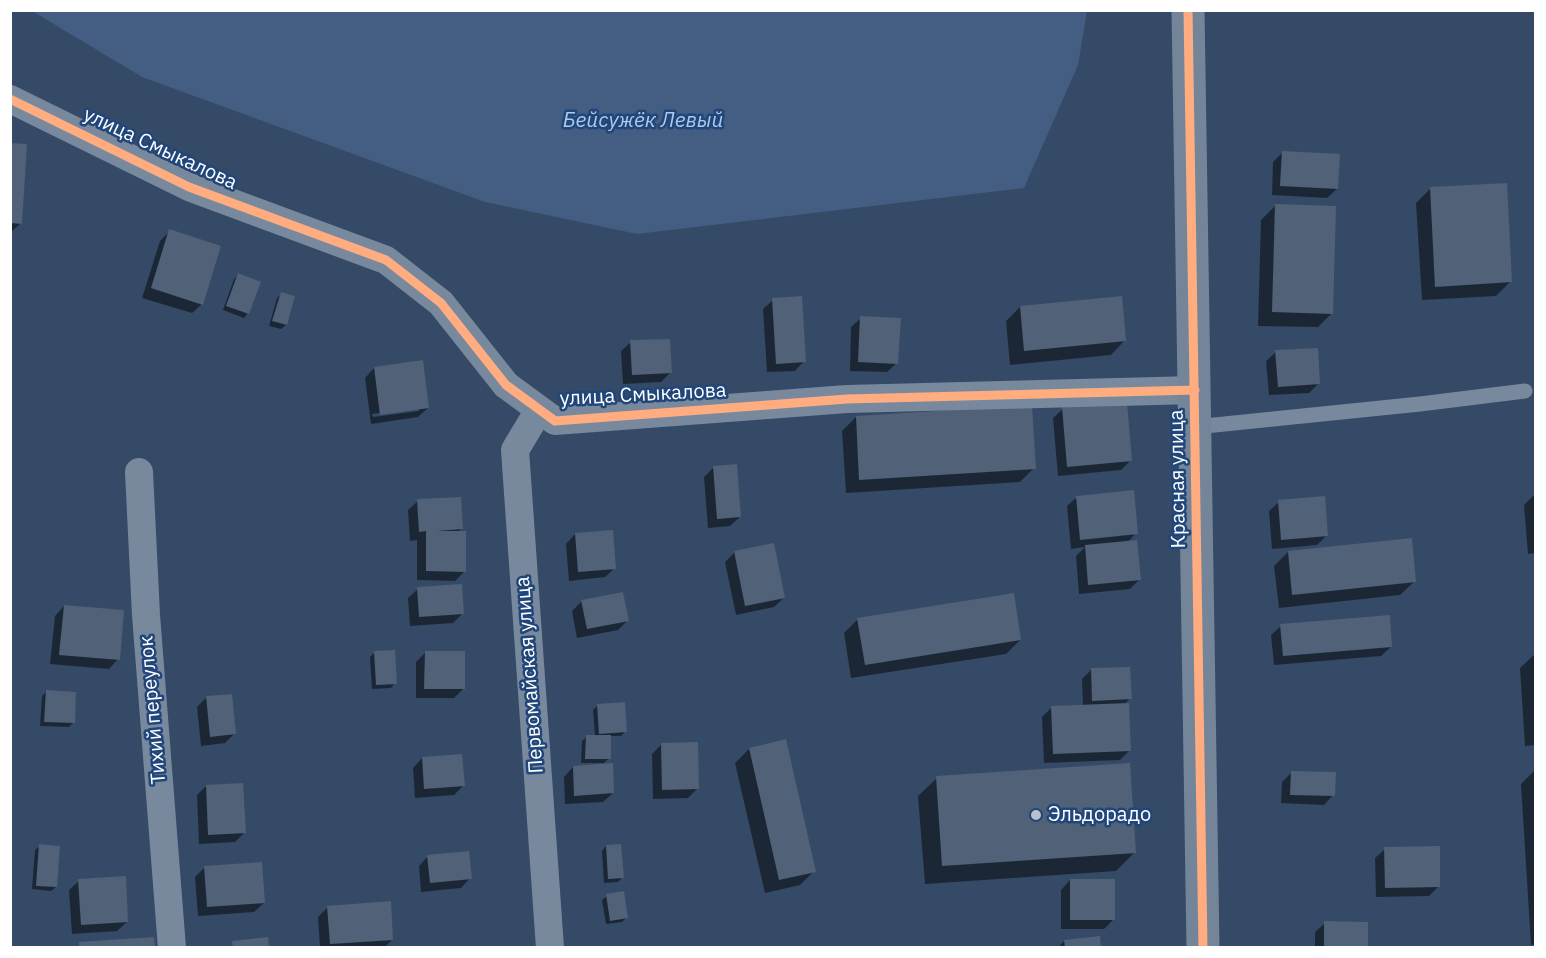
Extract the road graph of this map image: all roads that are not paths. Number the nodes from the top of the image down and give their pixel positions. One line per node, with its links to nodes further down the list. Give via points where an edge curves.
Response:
1 (1188, 10): 3 (street, Красная улица)
2 (10, 99): 5 (street, улица Смыкалова, via 189,187 386,260 441,303 506,385)
3 (1195, 390): 5 (street, улица Смыкалова, via 847,399 555,421); 6 (street, Красная улица)
4 (1525, 391): 6 (lane)
5 (539, 410): 9 (street, Первомайская улица, via 514,450)
6 (1195, 427): 10 (street, Красная улица)
7 (139, 472): 8 (street, Тихий переулок)
8 (172, 948)
9 (550, 948)
10 (1203, 948)

